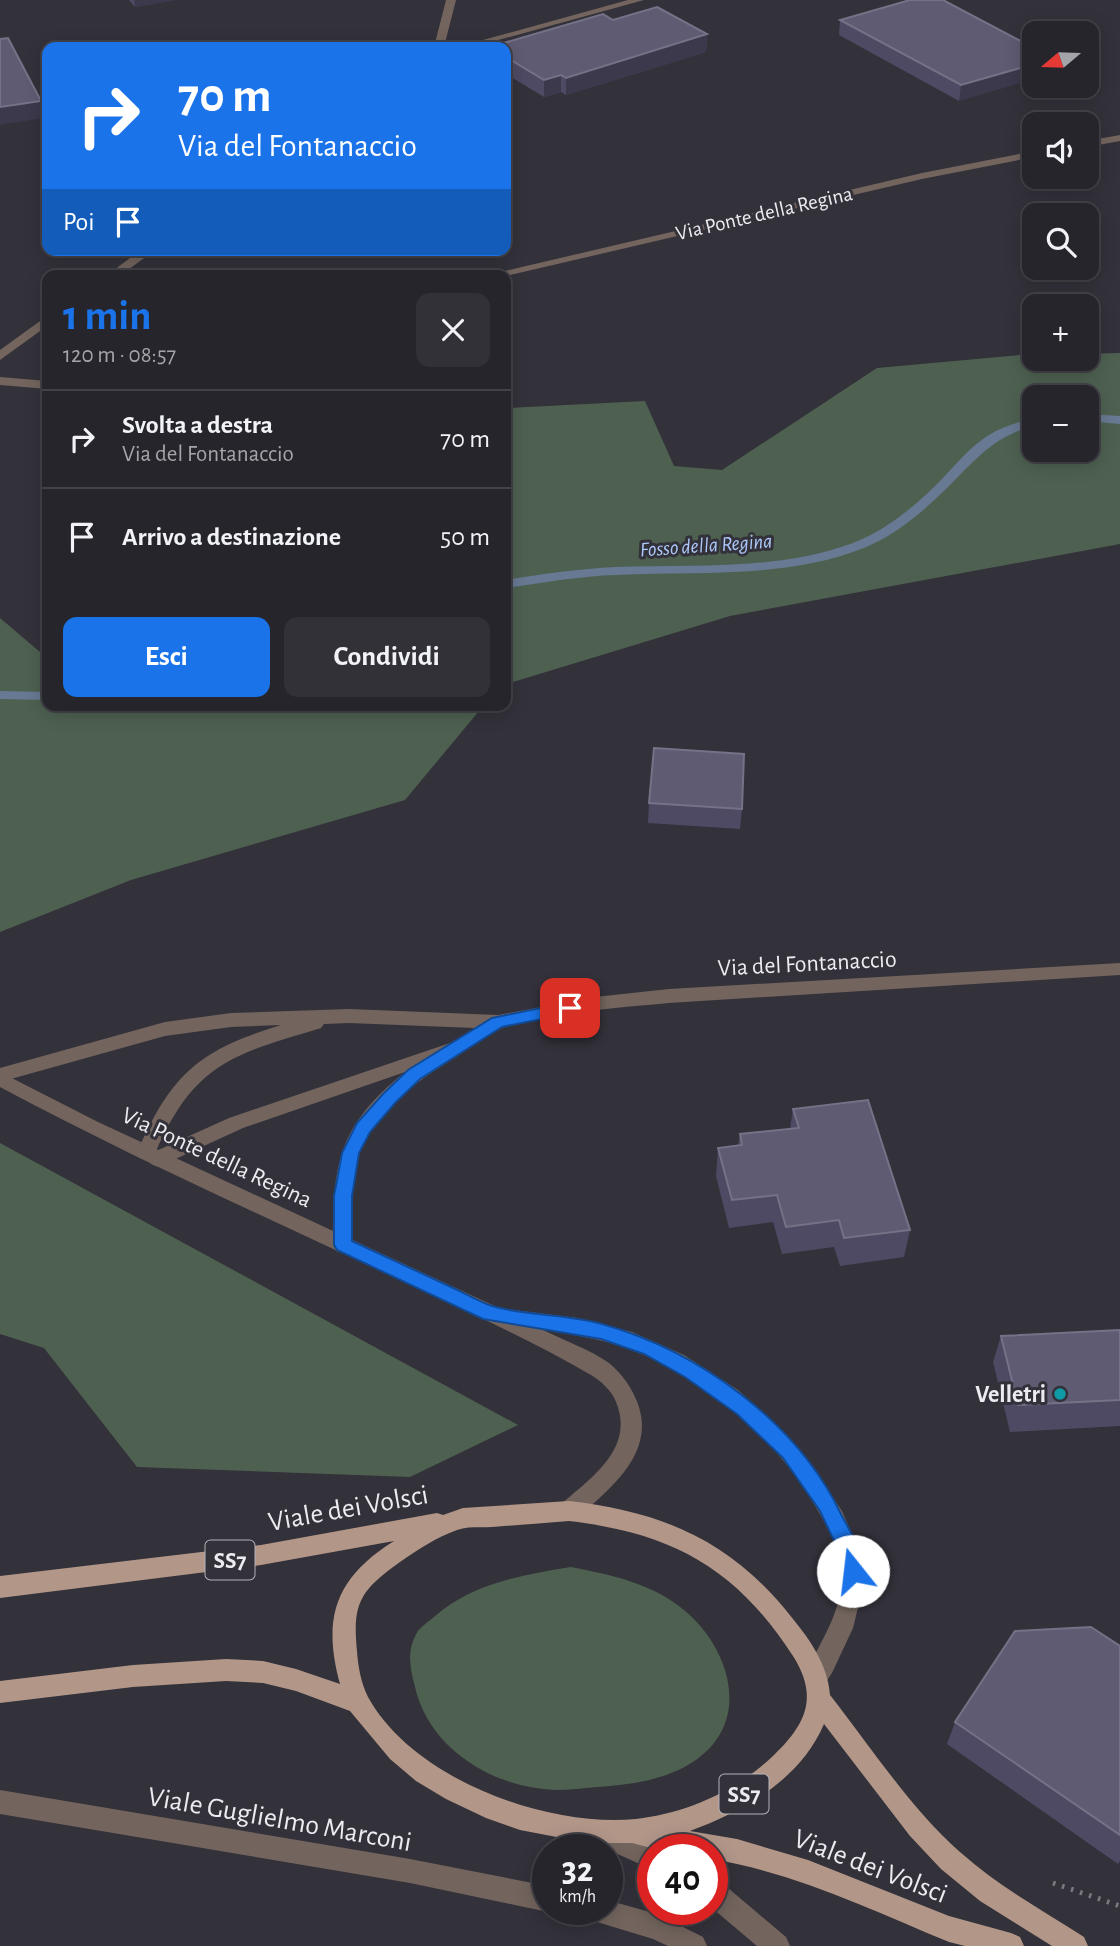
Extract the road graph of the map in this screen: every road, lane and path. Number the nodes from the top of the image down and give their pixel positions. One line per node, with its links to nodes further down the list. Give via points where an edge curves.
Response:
1 (451, 0): 3 (street)
2 (639, 0): 4 (street)
3 (440, 42)
4 (482, 42)
5 (1120, 138): 6 (street)
6 (1099, 142)
7 (1022, 156): 10 (street, Via Ponte della Regina)
8 (140, 256): 9 (street)
9 (120, 270)
10 (511, 271)
11 (42, 323): 12 (street)
12 (6, 342): 13 (street)
13 (0, 356)
14 (0, 381): 15 (street)
15 (42, 385)
16 (1120, 969): 18 (street, Via del Fontanaccio, via 669,996)
17 (349, 1016): 18 (street, Via del Fontanaccio); 20 (street, Via del Fontanaccio, via 261,1017 199,1024 140,1036); 21 (street, Via del Fontanaccio, via 278,1032 217,1058 176,1093 161,1116)
18 (498, 1022): 19 (street, Via del Fontanaccio)
19 (457, 1047): 21 (street, Via del Fontanaccio, via 245,1119); 22 (street, Via del Fontanaccio, via 401,1086 357,1139 344,1178)
20 (0, 1077): 21 (street, Via Ponte della Regina)
21 (152, 1156): 22 (street, Via Ponte della Regina)
22 (343, 1245): 23 (street, Via Ponte della Regina)
23 (490, 1313): 24 (street, Via Ponte della Regina, via 602,1370 628,1404 633,1430 622,1460); 27 (street, Via Ponte della Regina, via 576,1326 650,1348 709,1383 776,1437 827,1504 850,1553 852,1590)
24 (569, 1511): 25 (main road, SS7); 27 (main road, SS7, via 646,1523 701,1547 765,1601 799,1645)
25 (458, 1519): 26 (main road, Viale dei Volsci / SS7, via 261,1555); 29 (main road, SS7, via 378,1564 350,1595 344,1636)
26 (0, 1587)
27 (818, 1688): 32 (main road, SS7, via 817,1716 807,1733 787,1760 762,1782 732,1802 698,1816); 40 (main road, Viale dei Volsci / SS7, via 919,1827 950,1860 989,1892)
28 (0, 1692): 29 (main road, via 226,1670 296,1680)
29 (357, 1702): 31 (main road, SS7, via 389,1743 440,1783 535,1821)
30 (0, 1802): 34 (street, Viale Guglielmo Marconi)
31 (594, 1830): 32 (main road, SS7); 33 (street)
32 (625, 1832): 39 (main road, Viale dei Volsci, via 773,1861 949,1929)
33 (637, 1850)
34 (532, 1896)
35 (728, 1905): 38 (street)
36 (623, 1917): 37 (street, via 657,1927)
37 (694, 1946)
38 (777, 1946)
39 (1011, 1946)
40 (1076, 1946)

